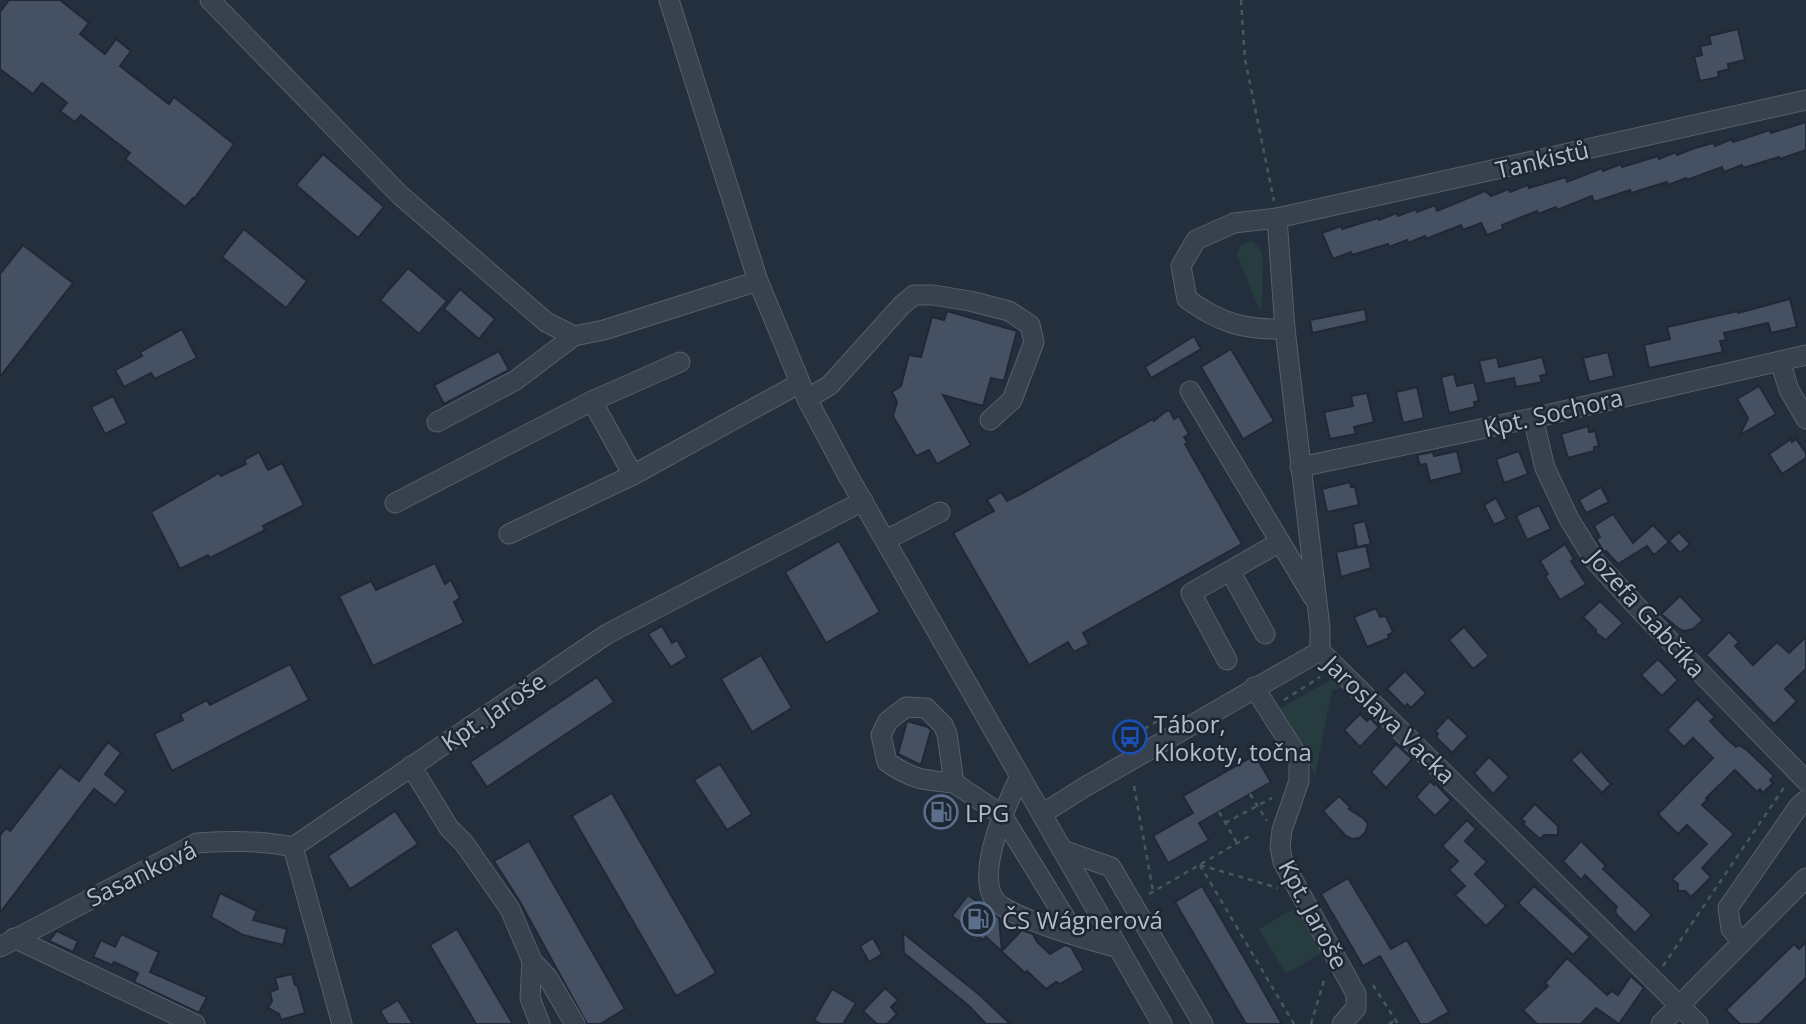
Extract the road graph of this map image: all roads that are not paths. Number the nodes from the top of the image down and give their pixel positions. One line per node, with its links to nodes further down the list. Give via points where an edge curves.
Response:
1 (210, 0): 7 (street, via 400,195 546,322)
2 (669, 0): 5 (street)
3 (1806, 100): 4 (street, Tankistů)
4 (1277, 218): 6 (street, Jaroslava Vacka); 6 (street, Tankistů, via 1234,223 1196,240 1181,266 1187,299 1212,317 1266,330)
5 (758, 281): 7 (street); 11 (street)
6 (1285, 329): 18 (street, Jaroslava Vacka)
7 (574, 336): 17 (street, via 516,380)
8 (1806, 355): 9 (street, Kpt. Sochora)
9 (1780, 361): 14 (street, Kpt. Sochora); 15 (street, via 1789,390)
10 (680, 362): 13 (street)
11 (804, 391): 16 (street, via 830,384 914,295 933,295 1009,311 1030,325 1034,342 1012,400); 19 (street); 20 (street)
12 (1190, 391): 25 (street)
13 (592, 401): 19 (street); 21 (street)
14 (1533, 418): 18 (street, Kpt. Sochora); 33 (street, Jozefa Gabčíka, via 1545,468 1595,561)
15 (1806, 419)
16 (990, 420)
17 (437, 422)
18 (1300, 467): 27 (street, Jaroslava Vacka)
19 (633, 475): 23 (street)
20 (863, 501): 24 (street); 32 (street, Kpt. Jaroše, via 607,634)
21 (395, 503)
22 (940, 512): 24 (street)
23 (509, 534)
24 (886, 540): 34 (street)
25 (1280, 542): 26 (street); 27 (street)
26 (1230, 570): 28 (street); 30 (street, via 1191,593)
27 (1317, 604): 29 (street, Jaroslava Vacka)
28 (1265, 634)
29 (1320, 651): 31 (street); 47 (street, Jaroslava Vacka)
30 (1227, 660)
31 (1254, 687): 37 (street); 54 (street, Kpt. Jaroše, via 1299,758 1299,781 1280,847 1283,862 1356,994 1356,1008)
32 (411, 766): 39 (street, Kpt. Jaroše); 46 (street, via 449,828 510,909)
33 (1801, 775)
34 (1020, 776): 37 (street); 38 (street)
35 (954, 783): 35 (street, via 943,725 926,708 906,707 881,735 887,762 921,780); 38 (street)
36 (1806, 800): 43 (street, via 1728,908 1731,929)
37 (1042, 814): 40 (street)
38 (1002, 815): 42 (street); 42 (street, via 988,870 993,899 1004,909)
39 (293, 847): 44 (street, Sasanková, via 197,843); 49 (street)
40 (1062, 850): 45 (street); 53 (street, via 1111,867)
41 (1806, 878): 43 (street)
42 (1075, 934): 45 (street)
43 (1742, 942): 47 (street)
44 (7, 943): 48 (street)
45 (1119, 948): 52 (street)
46 (533, 961): 50 (street, via 530,998); 51 (street)
47 (1680, 1005): 55 (street); 56 (street, Jaroslava Vacka)
48 (195, 1024)
49 (342, 1024)
50 (540, 1024)
51 (575, 1024)
52 (1163, 1024)
53 (1203, 1024)
54 (1342, 1024)
55 (1661, 1024)
56 (1698, 1024)

